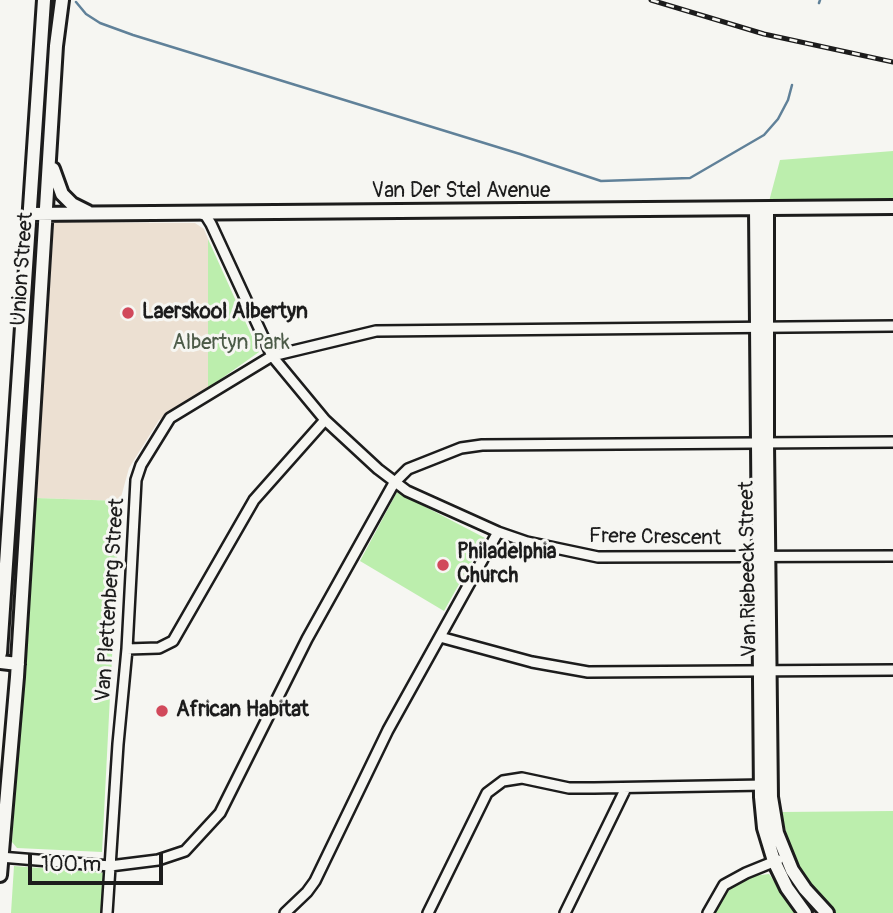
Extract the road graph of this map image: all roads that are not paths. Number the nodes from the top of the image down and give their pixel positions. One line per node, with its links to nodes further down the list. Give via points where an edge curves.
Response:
1 (44, 0): 8 (main road, Union Street)
2 (62, 0): 3 (main road, Union Street)
3 (50, 152): 7 (main road, via 62,194); 9 (main road, Union Street)
4 (893, 207): 5 (main road, Van Der Stel Avenue)
5 (761, 209): 6 (main road, Van Der Stel Avenue); 11 (main road, Van Riebeeck Street)
6 (197, 212): 7 (main road, Van Der Stel Avenue); 12 (street, Frere Crescent, via 211,224)
7 (91, 213): 9 (main road, Van Der Stel Avenue)
8 (29, 214): 9 (main road, Van Der Stel Avenue); 16 (main road, Union Street)
9 (46, 214): 17 (main road, Union Street)
10 (893, 326): 11 (street, Van Plettenberg Street)
11 (762, 327): 12 (street, Van Plettenberg Street, via 383,330); 15 (main road, Van Riebeeck Street)
12 (272, 356): 13 (street, Frere Crescent); 23 (street, Van Plettenberg Street, via 170,418 141,465 135,485)
13 (326, 420): 18 (street, Frere Crescent); 23 (street, via 254,500 173,641 159,648)
14 (893, 442): 15 (street)
15 (762, 443): 18 (street, via 473,445 408,469); 21 (main road, Van Riebeeck Street)
16 (13, 457): 17 (main road); 24 (main road, Union Street)
17 (31, 457): 26 (main road, Union Street)
18 (394, 483): 19 (street, Frere Crescent); 33 (street, via 307,639 217,818 175,856)
19 (498, 532): 21 (street, Frere Crescent, via 598,557); 22 (street)
20 (893, 556): 21 (street, Frere Crescent)
21 (764, 557): 28 (main road, Van Riebeeck Street)
22 (440, 637): 28 (street, via 578,671); 36 (street, via 388,730 315,881)
23 (127, 649): 33 (street, Van Plettenberg Street)
24 (0, 653)
25 (0, 662): 26 (main road)
26 (18, 664): 31 (main road, Union Street)
27 (893, 670): 28 (street)
28 (765, 671): 29 (main road, Van Riebeeck Street)
29 (766, 785): 30 (street); 32 (main road, Van Riebeeck Street)
30 (626, 788): 37 (street, via 569,788 522,778 498,783 487,793); 38 (street)
31 (1, 857): 33 (street); 34 (main road, Union Street)
32 (780, 859): 39 (street, via 724,885); 40 (main road, Van Riebeeck Street, via 787,888); 41 (main road, Van Riebeeck Street)
33 (110, 866): 35 (street, Van Plettenberg Street)
34 (0, 875)
35 (107, 913)
36 (285, 913)
37 (428, 913)
38 (565, 913)
39 (708, 913)
40 (805, 913)
41 (827, 913)

